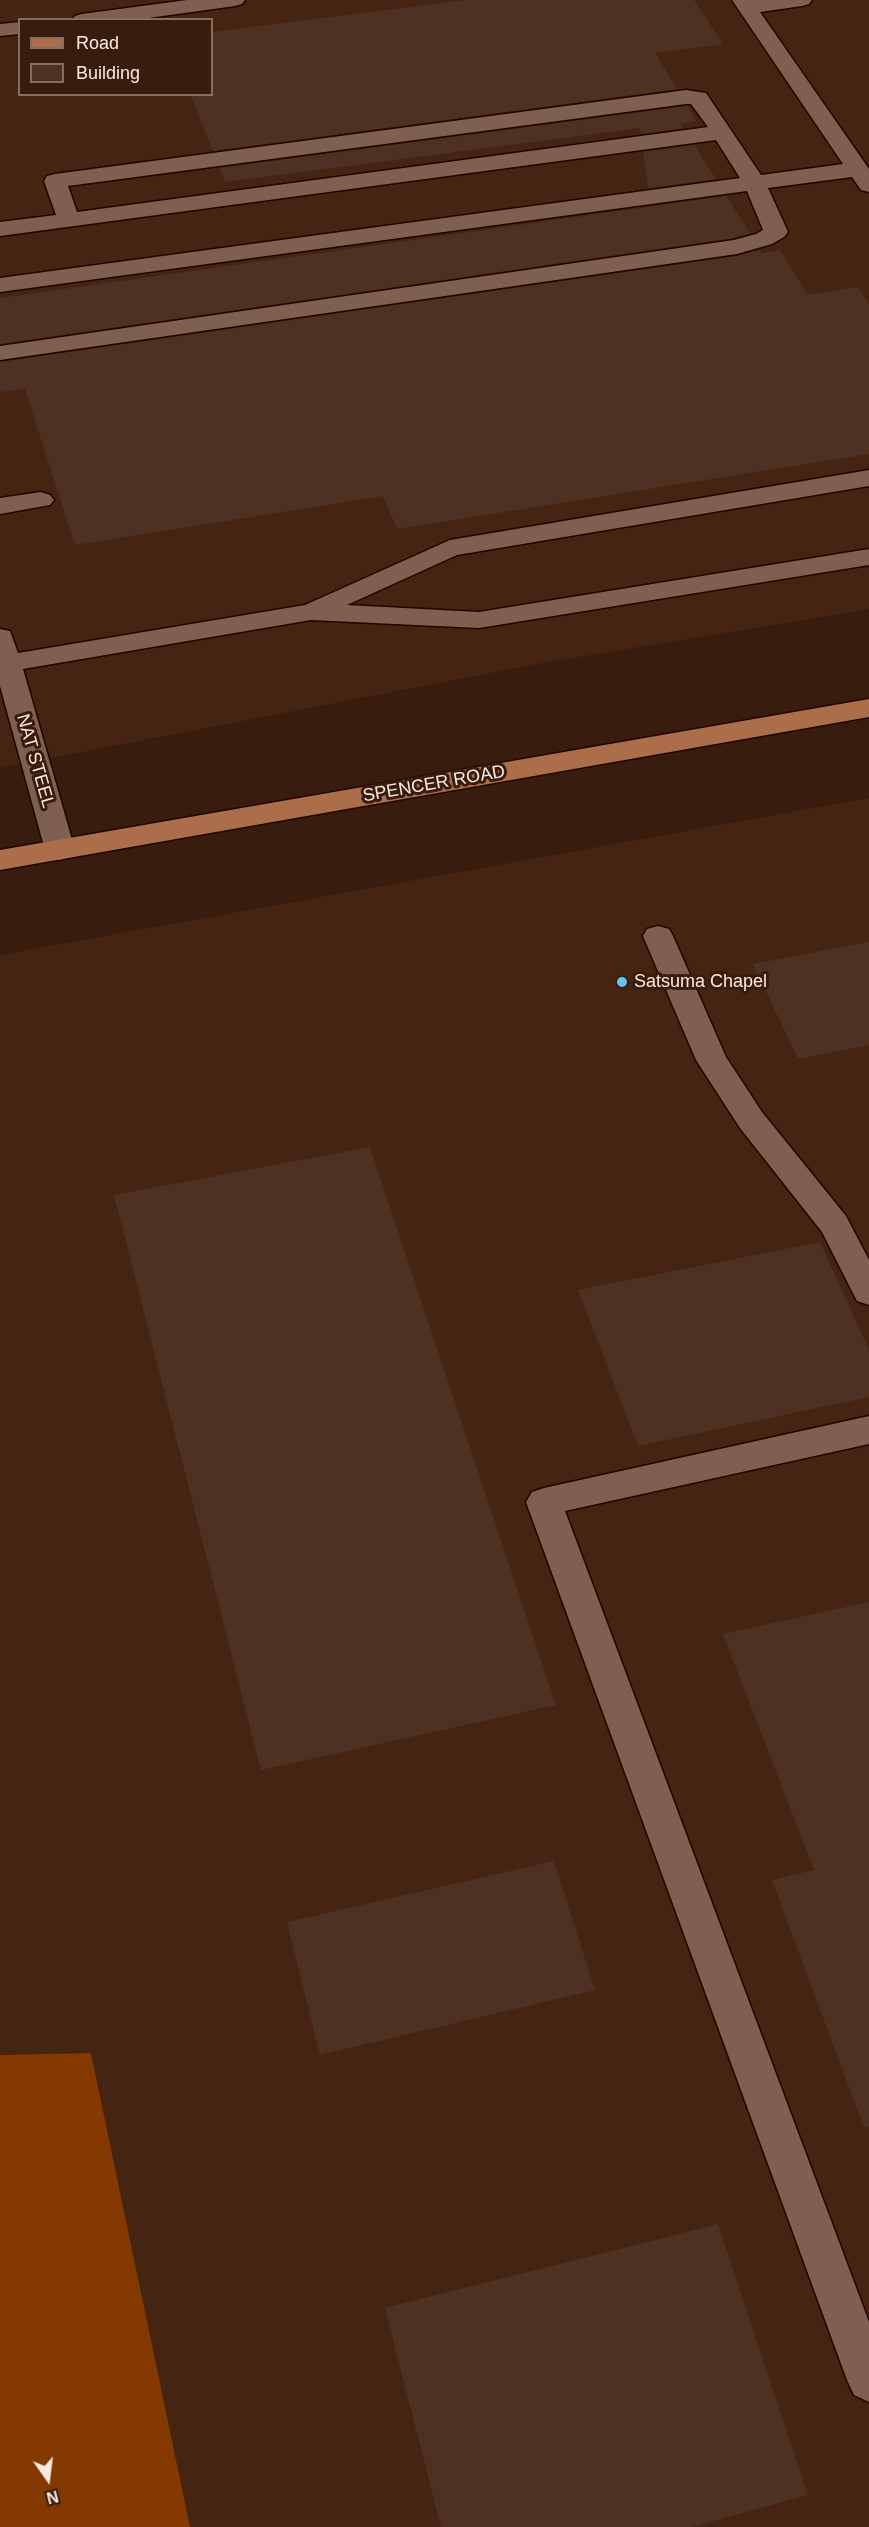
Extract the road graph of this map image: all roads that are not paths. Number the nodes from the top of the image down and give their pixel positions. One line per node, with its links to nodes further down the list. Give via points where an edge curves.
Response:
1 (235, 0): 4 (lane)
2 (802, 0): 3 (lane)
3 (744, 3): 8 (lane)
4 (97, 18)
5 (18, 27): 6 (lane)
6 (0, 30)
7 (722, 132): 9 (lane); 10 (lane); 10 (lane, via 698,98 686,97 55,181)
8 (864, 177): 9 (lane)
9 (755, 184): 12 (lane); 13 (lane, via 776,232 737,247)
10 (69, 220): 11 (lane)
11 (0, 229)
12 (0, 285)
13 (0, 353)
14 (869, 478): 18 (lane, via 450,548)
15 (41, 500): 16 (lane)
16 (0, 506)
17 (869, 557): 18 (lane, via 479,620)
18 (311, 612): 20 (lane)
19 (0, 637): 20 (lane, NAT STEEL)
20 (8, 663): 22 (lane, NAT STEEL)
21 (869, 708): 22 (main road, SPENCER ROAD)
22 (60, 850): 23 (main road, SPENCER ROAD)
23 (0, 860)
24 (658, 936): 25 (lane, via 712,1060 751,1120 834,1225)
25 (869, 1292)
26 (869, 1430): 27 (lane, via 544,1502)
27 (869, 2380)

